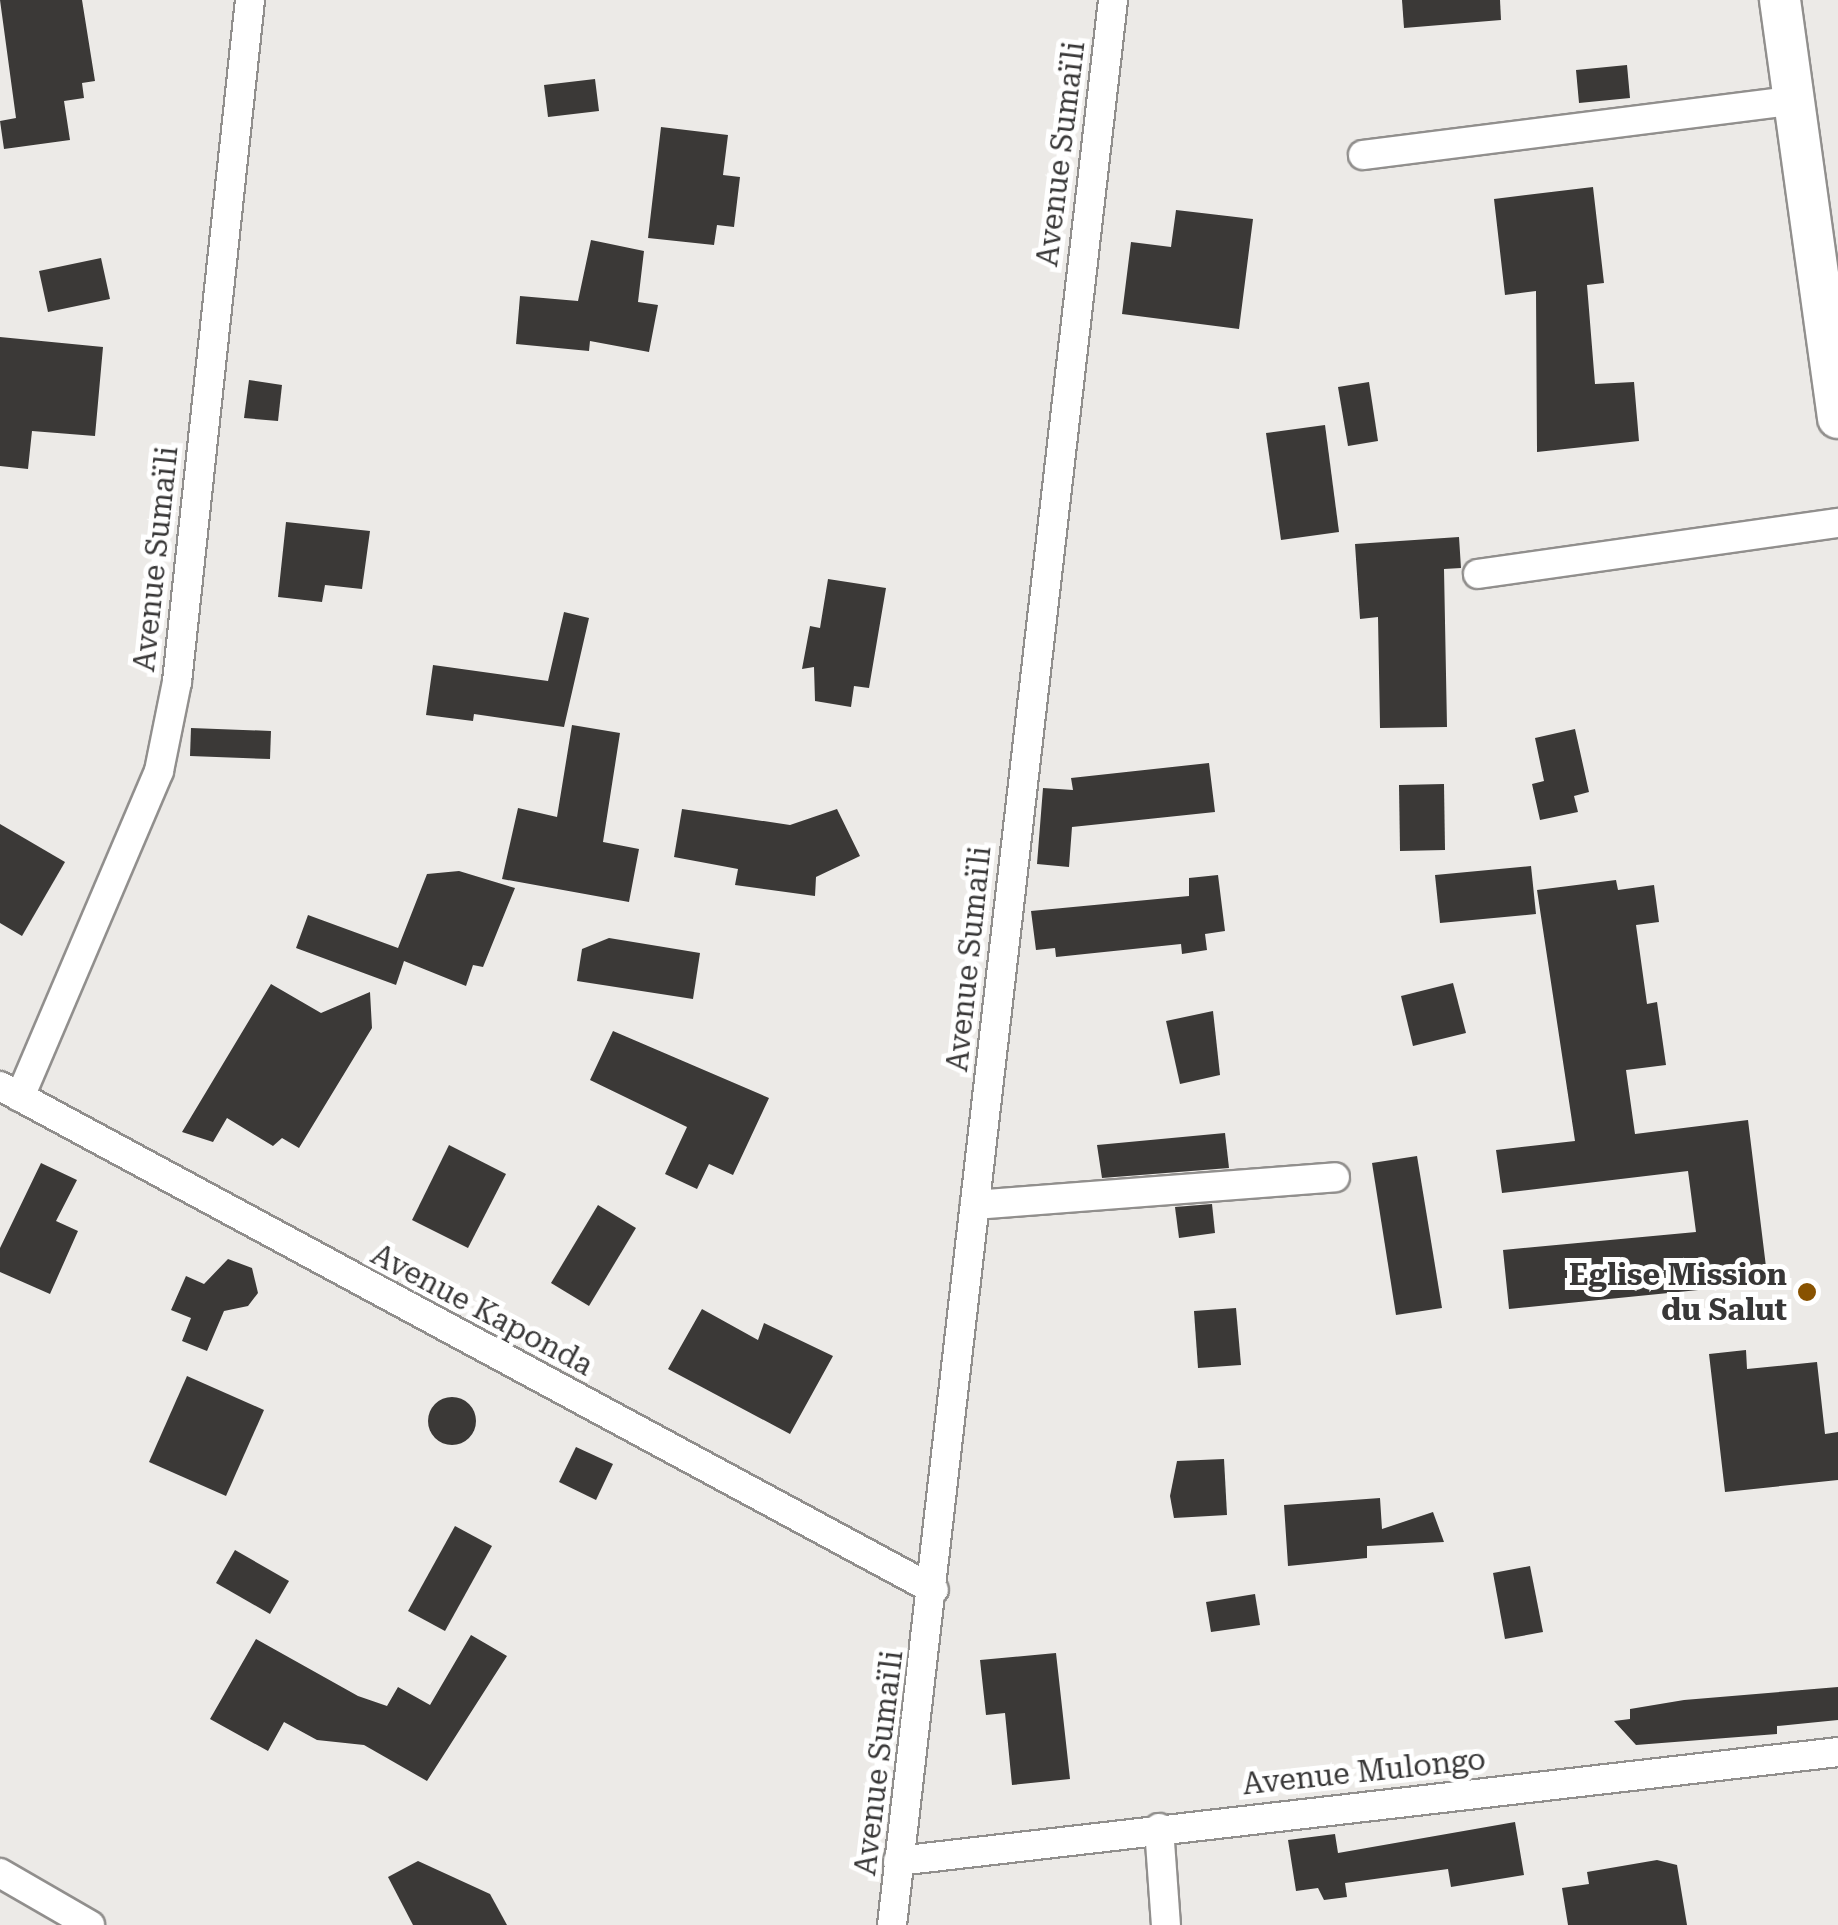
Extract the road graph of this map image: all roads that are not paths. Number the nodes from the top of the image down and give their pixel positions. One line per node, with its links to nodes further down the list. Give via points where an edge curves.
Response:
1 (250, 0): 10 (street, Avenue Sumaïli, via 177,682 159,771)
2 (1112, 0): 12 (street, Avenue Sumaïli)
3 (1780, 0): 4 (main road)
4 (1794, 101): 5 (street); 6 (main road)
5 (1362, 155)
6 (1832, 339): 7 (main road)
7 (1838, 418)
8 (1838, 523): 9 (street)
9 (1478, 574)
10 (10, 1091): 13 (street, Avenue Kaponda)
11 (1335, 1177): 12 (street)
12 (974, 1205): 13 (street, Avenue Sumaïli)
13 (934, 1590): 16 (street, Avenue Sumaïli)
14 (1838, 1752): 15 (street, Avenue Mulongo)
15 (1159, 1828): 16 (street, Avenue Mulongo); 20 (street)
16 (898, 1860): 19 (street, Avenue Sumaïli)
17 (0, 1873): 18 (street)
18 (90, 1925)
19 (892, 1925)
20 (1166, 1925)

